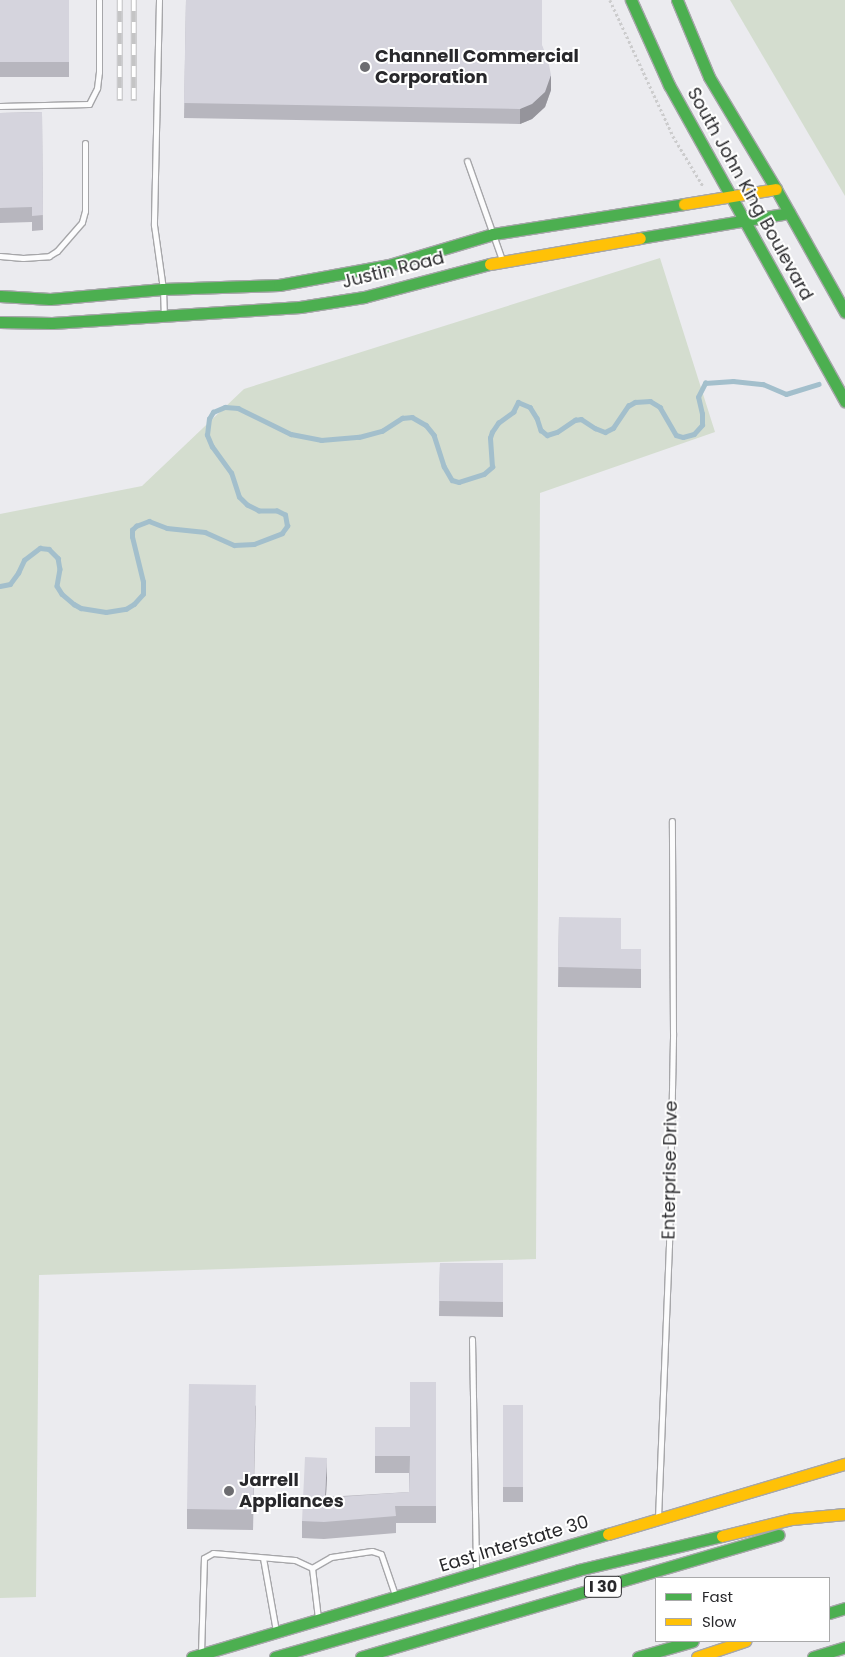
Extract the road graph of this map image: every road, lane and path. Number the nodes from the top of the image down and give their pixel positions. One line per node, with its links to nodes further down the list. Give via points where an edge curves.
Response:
1 (99, 0): 6 (lane, via 99,72 89,104)
2 (159, 0): 17 (lane, via 154,225)
3 (610, 0): 11 (path, via 672,136)
4 (631, 0): 10 (main road, South John King Boulevard, via 669,85)
5 (677, 0): 9 (main road, South John King Boulevard, via 709,77)
6 (0, 106)
7 (85, 143): 15 (lane, via 86,211 82,222 58,251 49,256)
8 (467, 161): 14 (lane)
9 (776, 189): 10 (main road, Justin Road); 12 (main road, South John King Boulevard)
10 (731, 197): 11 (main road, Justin Road); 13 (main road, South John King Boulevard)
11 (712, 200): 14 (main road, Justin Road)
12 (789, 212): 13 (main road, Justin Road); 19 (main road, South John King Boulevard)
13 (744, 220): 16 (main road, Justin Road); 22 (main road, South John King Boulevard)
14 (493, 234): 16 (lane); 17 (main road, Justin Road, via 389,264 279,285)
15 (0, 256)
16 (502, 261): 20 (main road, Justin Road, via 355,299 300,307)
17 (163, 289): 18 (main road, Justin Road, via 50,299); 20 (lane)
18 (0, 296)
19 (845, 312)
20 (164, 316): 21 (main road, Justin Road, via 52,323)
21 (0, 322)
22 (845, 401)
23 (672, 821): 27 (lane, Enterprise Drive, via 673,1052)
24 (472, 1339): 30 (lane)
25 (845, 1464): 27 (main road, East Interstate 30)
26 (845, 1514): 40 (main road, via 792,1519 578,1570); 41 (main road, I 30)
27 (658, 1518): 30 (main road, East Interstate 30)
28 (263, 1558): 29 (lane, via 295,1560); 35 (lane); 39 (lane, via 213,1554 204,1558)
29 (312, 1568): 31 (lane, via 331,1557 372,1552 381,1554); 34 (lane)
30 (476, 1573): 31 (main road, East Interstate 30)
31 (396, 1598): 34 (main road, East Interstate 30)
32 (845, 1608): 33 (main road)
33 (830, 1613)
34 (318, 1621): 35 (main road, East Interstate 30)
35 (276, 1633): 39 (main road, East Interstate 30)
36 (690, 1642): 42 (main road)
37 (742, 1642): 43 (main road)
38 (845, 1647): 44 (main road)
39 (196, 1656)
40 (275, 1657)
41 (361, 1657)
42 (638, 1657)
43 (697, 1657)
44 (813, 1657)

